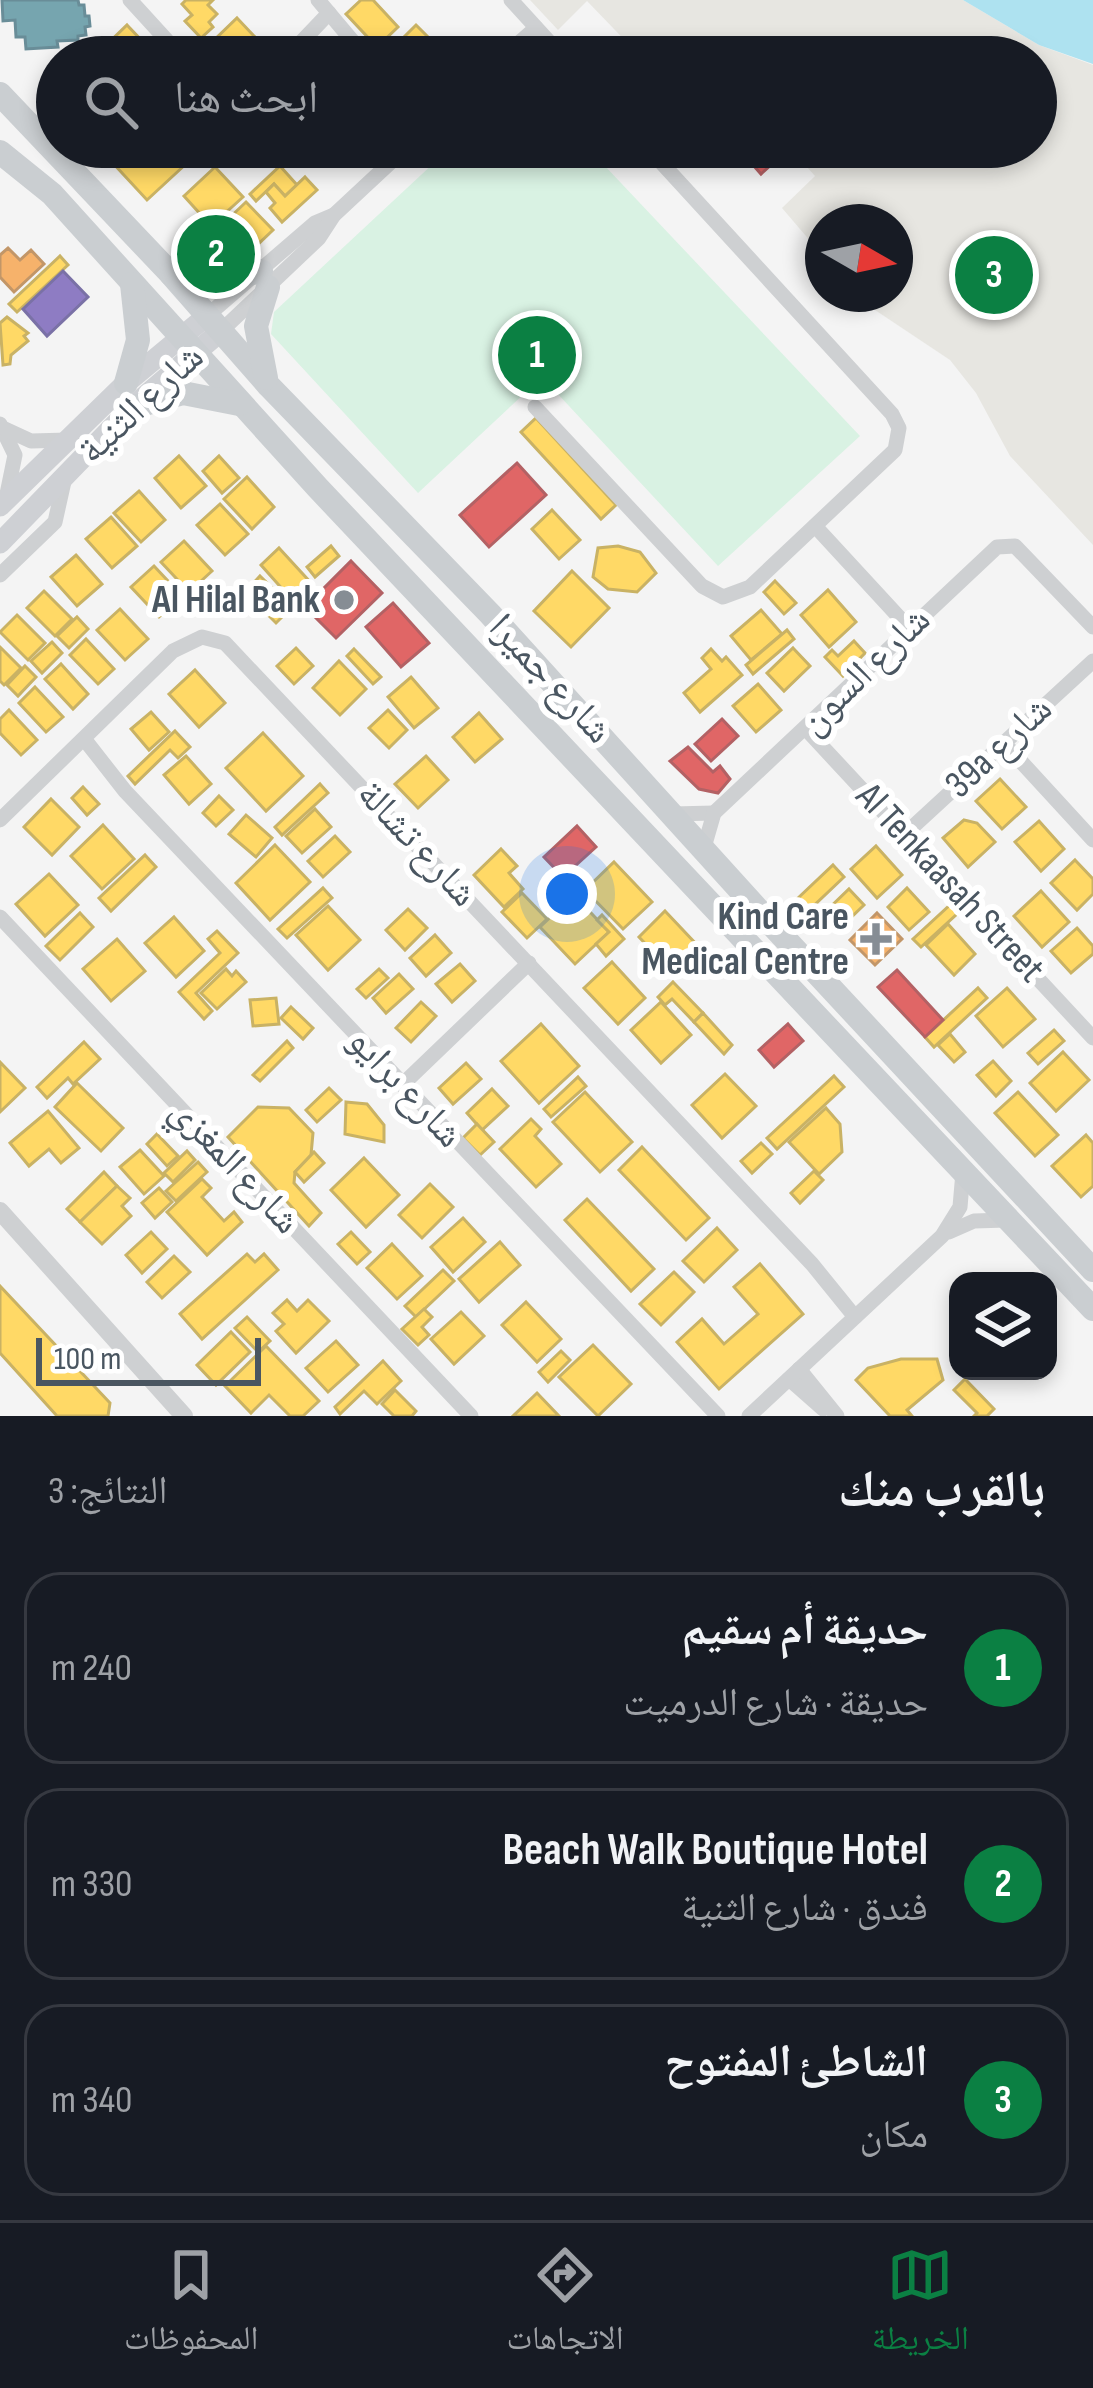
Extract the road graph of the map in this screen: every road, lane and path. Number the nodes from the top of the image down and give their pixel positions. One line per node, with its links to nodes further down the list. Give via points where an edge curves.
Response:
1 (130, 0): 5 (street)
2 (511, 0): 4 (street)
3 (324, 6): 6 (street); 7 (street)
4 (536, 28): 8 (street); 9 (street)
5 (163, 36)
6 (302, 36)
7 (348, 36)
8 (527, 36)
9 (543, 36)
10 (0, 94): 11 (main road, شارع جميرا)
11 (36, 132)
12 (0, 152): 18 (main road, شارع جميرا, via 52,194)
13 (70, 168): 16 (main road, شارع جميرا)
14 (384, 168): 17 (street, شارع الثنية, via 315,223)
15 (666, 168): 29 (street, via 896,420 896,450)
16 (171, 274): 17 (main road); 19 (main road, شارع جميرا)
17 (265, 279): 19 (street, شارع الثنية); 21 (main road, via 256,334)
18 (131, 281): 20 (main road, شارع جميرا); 22 (main road, via 138,340)
19 (214, 323): 20 (main road, شارع الثنية); 21 (main road, شارع جميرا)
20 (188, 345): 22 (main road, شارع الثنية); 23 (main road, شارع جميرا)
21 (268, 386): 39 (main road, شارع جميرا)
22 (129, 395): 23 (main road, via 183,393); 26 (main road, شارع الثنية); 27 (main road, شارع الثنية)
23 (240, 404): 48 (main road, شارع جميرا)
24 (535, 406): 29 (street, via 714,595 741,593)
25 (1, 426): 26 (street, via 32,441); 28 (street, via 16,463)
26 (68, 440): 28 (main road, شارع الثنية)
27 (66, 474): 30 (main road, شارع الثنية); 31 (street, via 55,522)
28 (2, 504)
29 (815, 526): 33 (street)
30 (0, 543)
31 (0, 575)
32 (1093, 627): 33 (street, شارع السون, via 1009,544)
33 (909, 628): 35 (street, شارع السون)
34 (1093, 661): 36 (street, 39a شارع)
35 (806, 728): 38 (street, شارع السون); 41 (street, Al Tenkaasah Street)
36 (1004, 743): 41 (street, 39a شارع); 42 (street)
37 (80, 744): 40 (street, شارع تشالة); 45 (street, شارع تشالة, via 185,642 224,644); 47 (street, شارع برايو)
38 (714, 813): 39 (street); 43 (street)
39 (674, 814): 43 (main road, شارع جميرا)
40 (0, 820)
41 (905, 834): 46 (street, Al Tenkaasah Street)
42 (1093, 840)
43 (704, 851): 52 (main road, شارع جميرا)
44 (0, 916): 58 (street, شارع المغزي)
45 (530, 963): 47 (street); 54 (street, شارع تشالة)
46 (1093, 1038)
47 (402, 1085): 56 (street, شارع برايو)
48 (963, 1172): 50 (main road, شارع جميرا); 51 (street, via 960,1207)
49 (0, 1211): 57 (street)
50 (1010, 1220): 51 (street, via 974,1221); 53 (main road, شارع جميرا)
51 (941, 1236): 54 (street)
52 (1093, 1270)
53 (1093, 1310)
54 (860, 1312): 55 (street)
55 (794, 1374): 61 (street); 62 (street)
56 (685, 1386): 59 (street, شارع برايو); 60 (street, شارع برايو)
57 (176, 1413)
58 (471, 1416)
59 (704, 1416)
60 (718, 1416)
61 (749, 1416)
62 (834, 1416)

